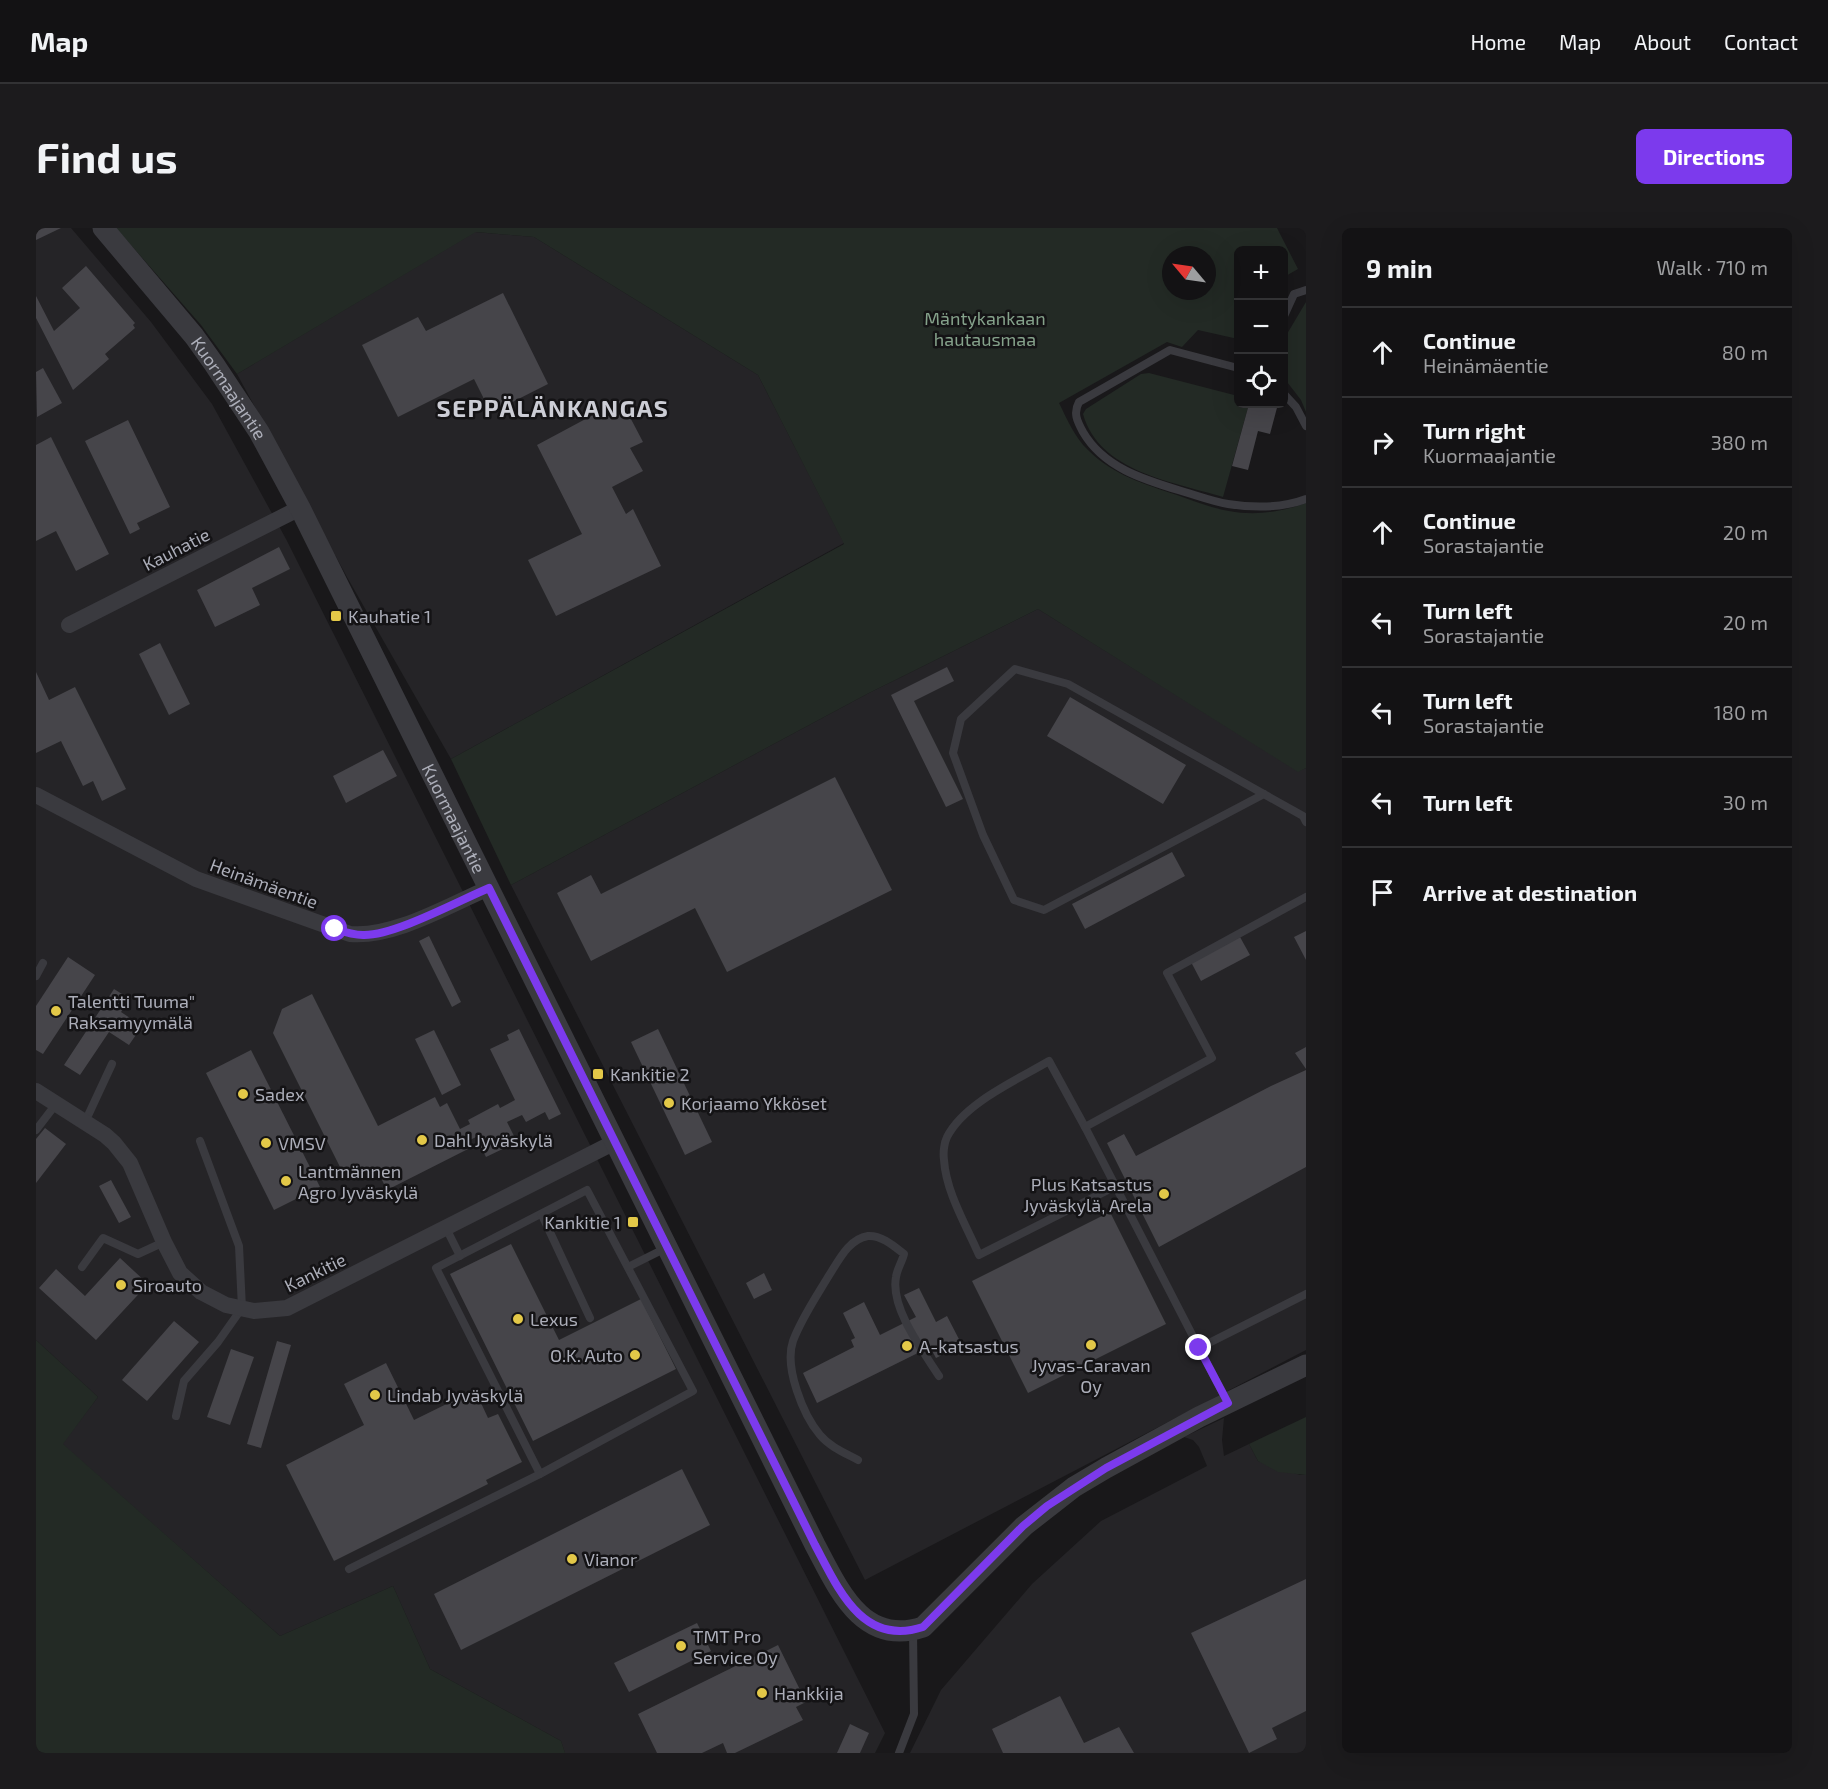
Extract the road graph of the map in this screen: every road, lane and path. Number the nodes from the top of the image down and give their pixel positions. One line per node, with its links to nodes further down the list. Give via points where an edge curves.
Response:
1 (103, 228): 8 (street, Kuormaajantie, via 194,336 248,414)
2 (1306, 290): 3 (lane, via 1294,294)
3 (1288, 307)
4 (1234, 367): 7 (lane, via 1170,351 1079,402 1075,410 1078,422 1099,453 1137,477 1227,504 1285,505)
5 (1288, 398): 6 (lane)
6 (1306, 426)
7 (1306, 499)
8 (300, 508): 9 (street, Kauhatie); 13 (street, Kuormaajantie)
9 (69, 625)
10 (1263, 794): 10 (lane, via 1068,684 1015,669 961,719 953,753 983,835 1014,900 1044,910); 12 (lane)
11 (36, 795): 13 (street, Heinämäentie, via 196,879 350,934 387,931)
12 (1305, 817)
13 (489, 888): 24 (street, Kuormaajantie)
14 (1306, 897): 21 (lane, via 1167,973 1212,1058)
15 (43, 963): 16 (lane)
16 (36, 976)
17 (112, 1064): 20 (lane)
18 (36, 1091): 19 (street, Kankitie)
19 (56, 1104): 20 (street, Kankitie); 22 (lane)
20 (85, 1122): 28 (street, Kankitie, via 105,1135 130,1163)
21 (1085, 1127): 25 (lane); 25 (lane, via 1049,1061 988,1096 957,1121 945,1139 944,1160 951,1191 979,1254)
22 (36, 1130)
23 (200, 1141): 34 (lane, via 239,1246)
24 (615, 1143): 27 (street, Kankitie); 29 (street, Kuormaajantie)
25 (1116, 1186): 36 (lane)
26 (542, 1215): 30 (lane); 32 (lane, via 587,1190); 35 (lane)
27 (446, 1228): 30 (lane); 34 (street, Kankitie, via 287,1308)
28 (164, 1242): 31 (lane, via 138,1254 103,1238); 34 (street, Kankitie, via 180,1273 201,1292 226,1305)
29 (668, 1247): 32 (lane); 44 (street, Kuormaajantie, via 844,1597 858,1614 876,1626)
30 (460, 1257): 42 (lane, via 436,1268)
31 (81, 1267)
32 (628, 1267): 42 (lane, via 693,1391)
33 (1306, 1294): 36 (lane)
34 (242, 1308): 40 (lane, via 184,1381)
35 (590, 1318)
36 (1199, 1348): 39 (lane)
37 (1306, 1365): 39 (street)
38 (939, 1376): 41 (lane, via 897,1302 896,1278 904,1254 888,1241 869,1236 850,1244 792,1343 792,1374 820,1435)
39 (1228, 1403): 44 (street, via 1106,1468 1056,1500 1023,1526 931,1620)
40 (176, 1416)
41 (858, 1460)
42 (540, 1474): 43 (lane)
43 (349, 1569)
44 (913, 1630): 45 (lane, via 914,1714)
45 (899, 1753)

